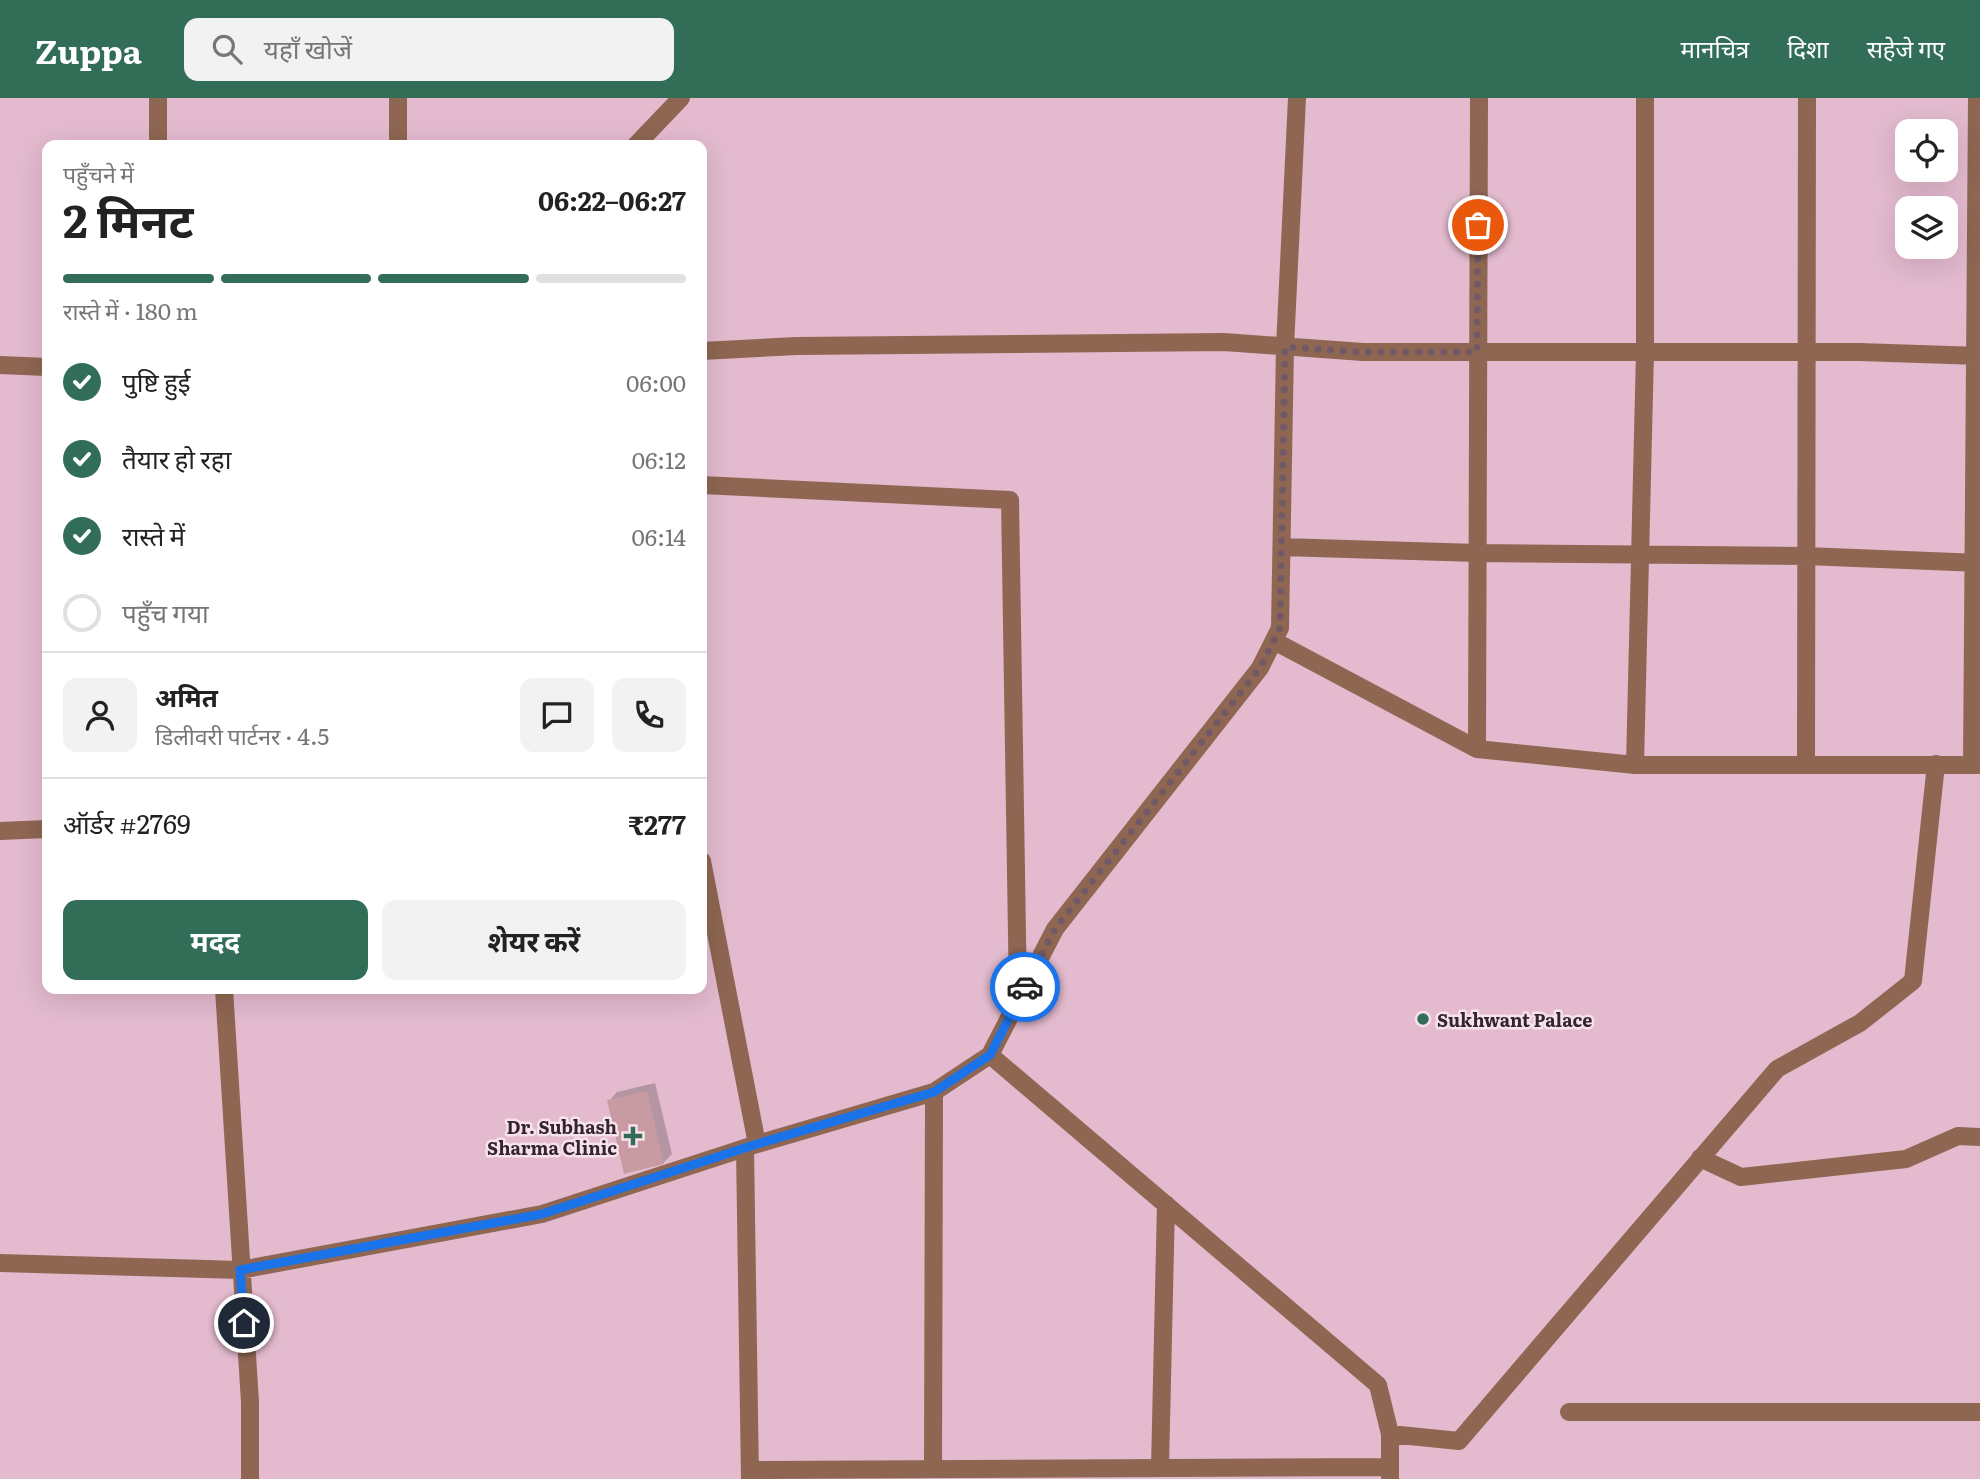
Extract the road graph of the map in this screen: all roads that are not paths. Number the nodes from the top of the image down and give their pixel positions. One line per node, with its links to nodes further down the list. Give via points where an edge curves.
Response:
1 (158, 98): 9 (street)
2 (398, 98): 10 (street)
3 (681, 98): 11 (street)
4 (1297, 98): 12 (street)
5 (1479, 98): 14 (street)
6 (1645, 98): 15 (street)
7 (1807, 98): 16 (street)
8 (1977, 98): 17 (street)
9 (158, 140)
10 (397, 140)
11 (641, 140)
12 (1285, 347): 13 (street, via 1224,342); 14 (street); 21 (street)
13 (707, 351)
14 (1477, 352): 15 (street); 22 (street)
15 (1645, 352): 16 (street); 23 (street)
16 (1806, 352): 17 (street); 24 (street)
17 (1979, 356): 25 (street)
18 (0, 365): 19 (street)
19 (42, 367)
20 (707, 485): 36 (street, via 1010,500)
21 (1282, 547): 22 (street); 26 (street, via 1280,628)
22 (1477, 553): 23 (street); 27 (street)
23 (1640, 554): 24 (street); 30 (street)
24 (1806, 556): 25 (street); 28 (street)
25 (1977, 563): 31 (street)
26 (1274, 641): 27 (street); 36 (street, via 1260,668 1055,929)
27 (1477, 749): 30 (street)
28 (1806, 764): 29 (street); 30 (street)
29 (1936, 764): 31 (street); 41 (street, via 1913,981 1860,1023 1777,1069)
30 (1636, 765)
31 (1976, 765)
32 (42, 829): 33 (street)
33 (0, 831)
34 (707, 890): 40 (street)
35 (224, 994): 44 (street)
36 (1018, 1000): 37 (street)
37 (990, 1055): 38 (street); 42 (street)
38 (934, 1092): 40 (street); 49 (street)
39 (1980, 1138): 41 (street, via 1958,1136 1906,1159 1741,1177)
40 (751, 1146): 44 (street, via 542,1214); 51 (street)
41 (1700, 1158): 47 (street, via 1459,1441)
42 (1166, 1204): 47 (street, via 1378,1385); 48 (street)
43 (0, 1263): 44 (street)
44 (240, 1270): 52 (street, via 250,1402)
45 (1569, 1412): 46 (street)
46 (1980, 1412)
47 (1390, 1434): 50 (street)
48 (1160, 1468): 49 (street); 50 (street)
49 (933, 1469): 51 (street)
50 (1390, 1473)
51 (750, 1475)
52 (250, 1479)

